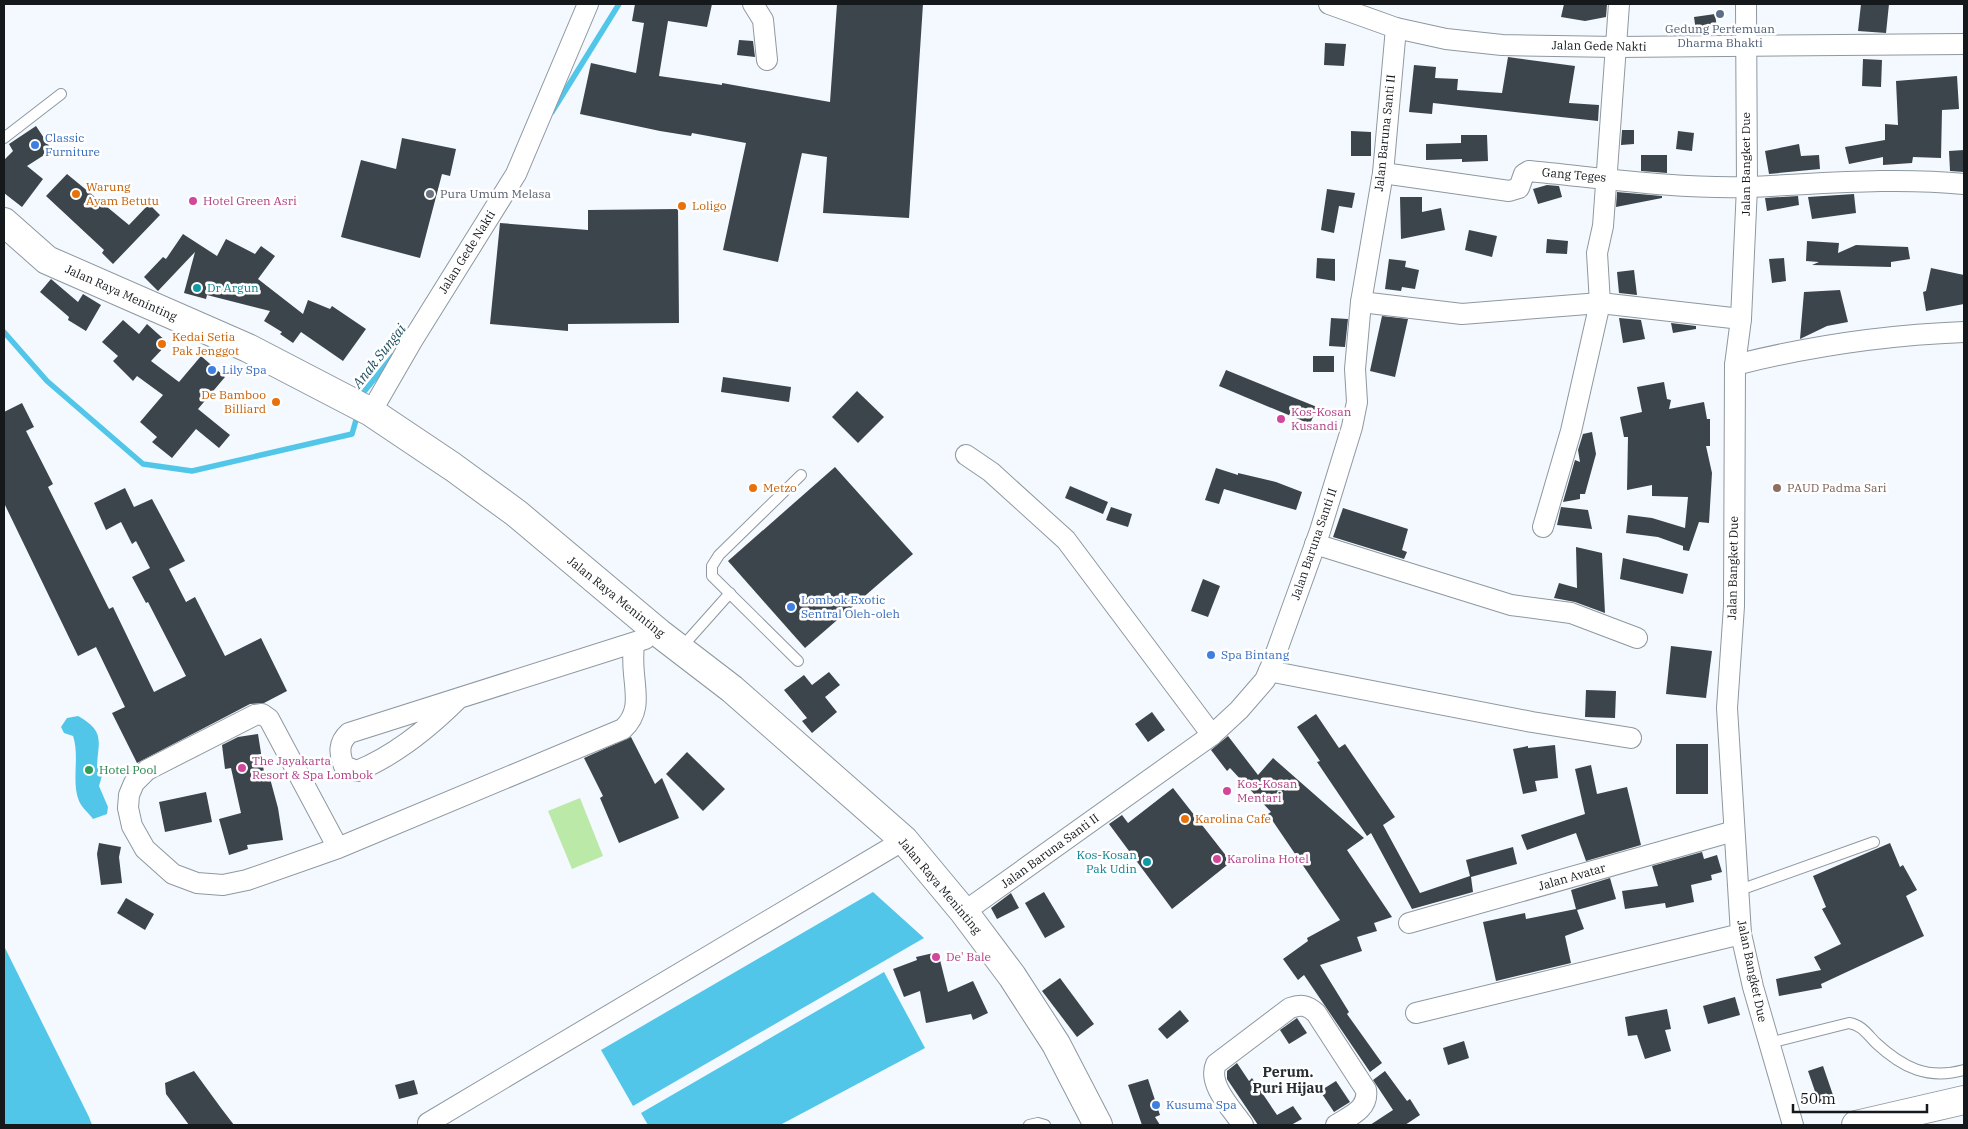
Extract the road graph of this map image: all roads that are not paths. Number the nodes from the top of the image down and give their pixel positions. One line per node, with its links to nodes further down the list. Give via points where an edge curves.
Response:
1 (588, 4): 23 (street, Jalan Gede Nakti, via 516,174 412,341)
2 (753, 4): 10 (street, via 762,20)
3 (1329, 4): 6 (street, Jalan Gede Nakti)
4 (1618, 4): 9 (street)
5 (1746, 4): 8 (street, Jalan Bangket Due)
6 (1396, 28): 9 (street, Jalan Gede Nakti, via 1474,43); 13 (street, Jalan Baruna Santi II)
7 (1964, 44): 8 (street, Jalan Gede Nakti)
8 (1746, 46): 9 (street, Jalan Gede Nakti); 16 (street, Jalan Bangket Due)
9 (1617, 47): 14 (street)
10 (767, 60)
11 (61, 94): 12 (lane)
12 (4, 138)
13 (1383, 173): 14 (street, Gang Teges, via 1509,192 1519,188 1524,174 1529,171); 18 (street, Jalan Baruna Santi II)
14 (1605, 178): 16 (street, Gang Teges); 19 (street, via 1603,226 1597,253)
15 (1964, 184): 16 (street, Gang Teges, via 1936,181 1821,182)
16 (1747, 187): 20 (street, Jalan Bangket Due)
17 (4, 222): 23 (main road, Jalan Raya Meninting, via 47,260 248,348)
18 (1361, 302): 19 (street, via 1462,314); 27 (street, Jalan Baruna Santi II, via 1354,369 1357,402)
19 (1600, 304): 20 (street); 26 (street, via 1571,431)
20 (1741, 318): 22 (street, Jalan Bangket Due)
21 (1964, 332): 22 (street, via 1875,339 1777,354)
22 (1736, 365): 37 (street, Jalan Bangket Due, via 1734,606 1727,708)
23 (359, 406): 30 (main road, Jalan Raya Meninting, via 453,467 516,513)
24 (966, 455): 35 (street, via 991,472 1066,540)
25 (802, 475): 28 (lane, via 714,563 712,576)
26 (1543, 527)
27 (1315, 544): 29 (street, via 1511,606 1571,613); 33 (street, Jalan Baruna Santi II)
28 (730, 593): 30 (lane); 32 (lane)
29 (1637, 638)
30 (670, 641): 31 (street); 38 (main road, Jalan Raya Meninting, via 732,689)
31 (634, 643): 34 (street); 40 (street, via 636,709 623,729)
32 (798, 661)
33 (1269, 671): 35 (street, Jalan Baruna Santi II, via 1239,710); 36 (street)
34 (459, 698): 34 (street, via 349,732 341,744 344,766 357,771 373,764 428,729)
35 (1212, 735): 42 (street, Jalan Baruna Santi II)
36 (1631, 738)
37 (1734, 831): 41 (street, Jalan Bangket Due); 43 (street, Jalan Avatar)
38 (904, 840): 42 (main road, Jalan Raya Meninting); 50 (street)
39 (1874, 842): 41 (lane)
40 (338, 848): 40 (street, via 235,883 197,883 173,874 145,849 132,826 129,795 134,783 148,770 262,714 269,719)
41 (1737, 891): 44 (street, Jalan Bangket Due)
42 (964, 912): 53 (main road, Jalan Raya Meninting, via 1012,976 1056,1044)
43 (1410, 923)
44 (1741, 934): 45 (street); 46 (street, Jalan Bangket Due)
45 (1416, 1013)
46 (1769, 1043): 47 (lane, via 1849,1023 1858,1024 1886,1051 1920,1071 1937,1075); 56 (street, Jalan Bangket Due)
47 (1964, 1070)
48 (1964, 1100): 49 (main road)
49 (1909, 1120): 57 (main road)
50 (428, 1123)
51 (1029, 1125): 52 (lane)
52 (1045, 1125)
53 (1098, 1125)
54 (1243, 1125): 55 (street, via 1214,1082 1216,1064 1298,1005 1309,1007 1316,1013 1364,1086 1365,1104)
55 (1336, 1125)
56 (1792, 1125)
57 (1856, 1125)

